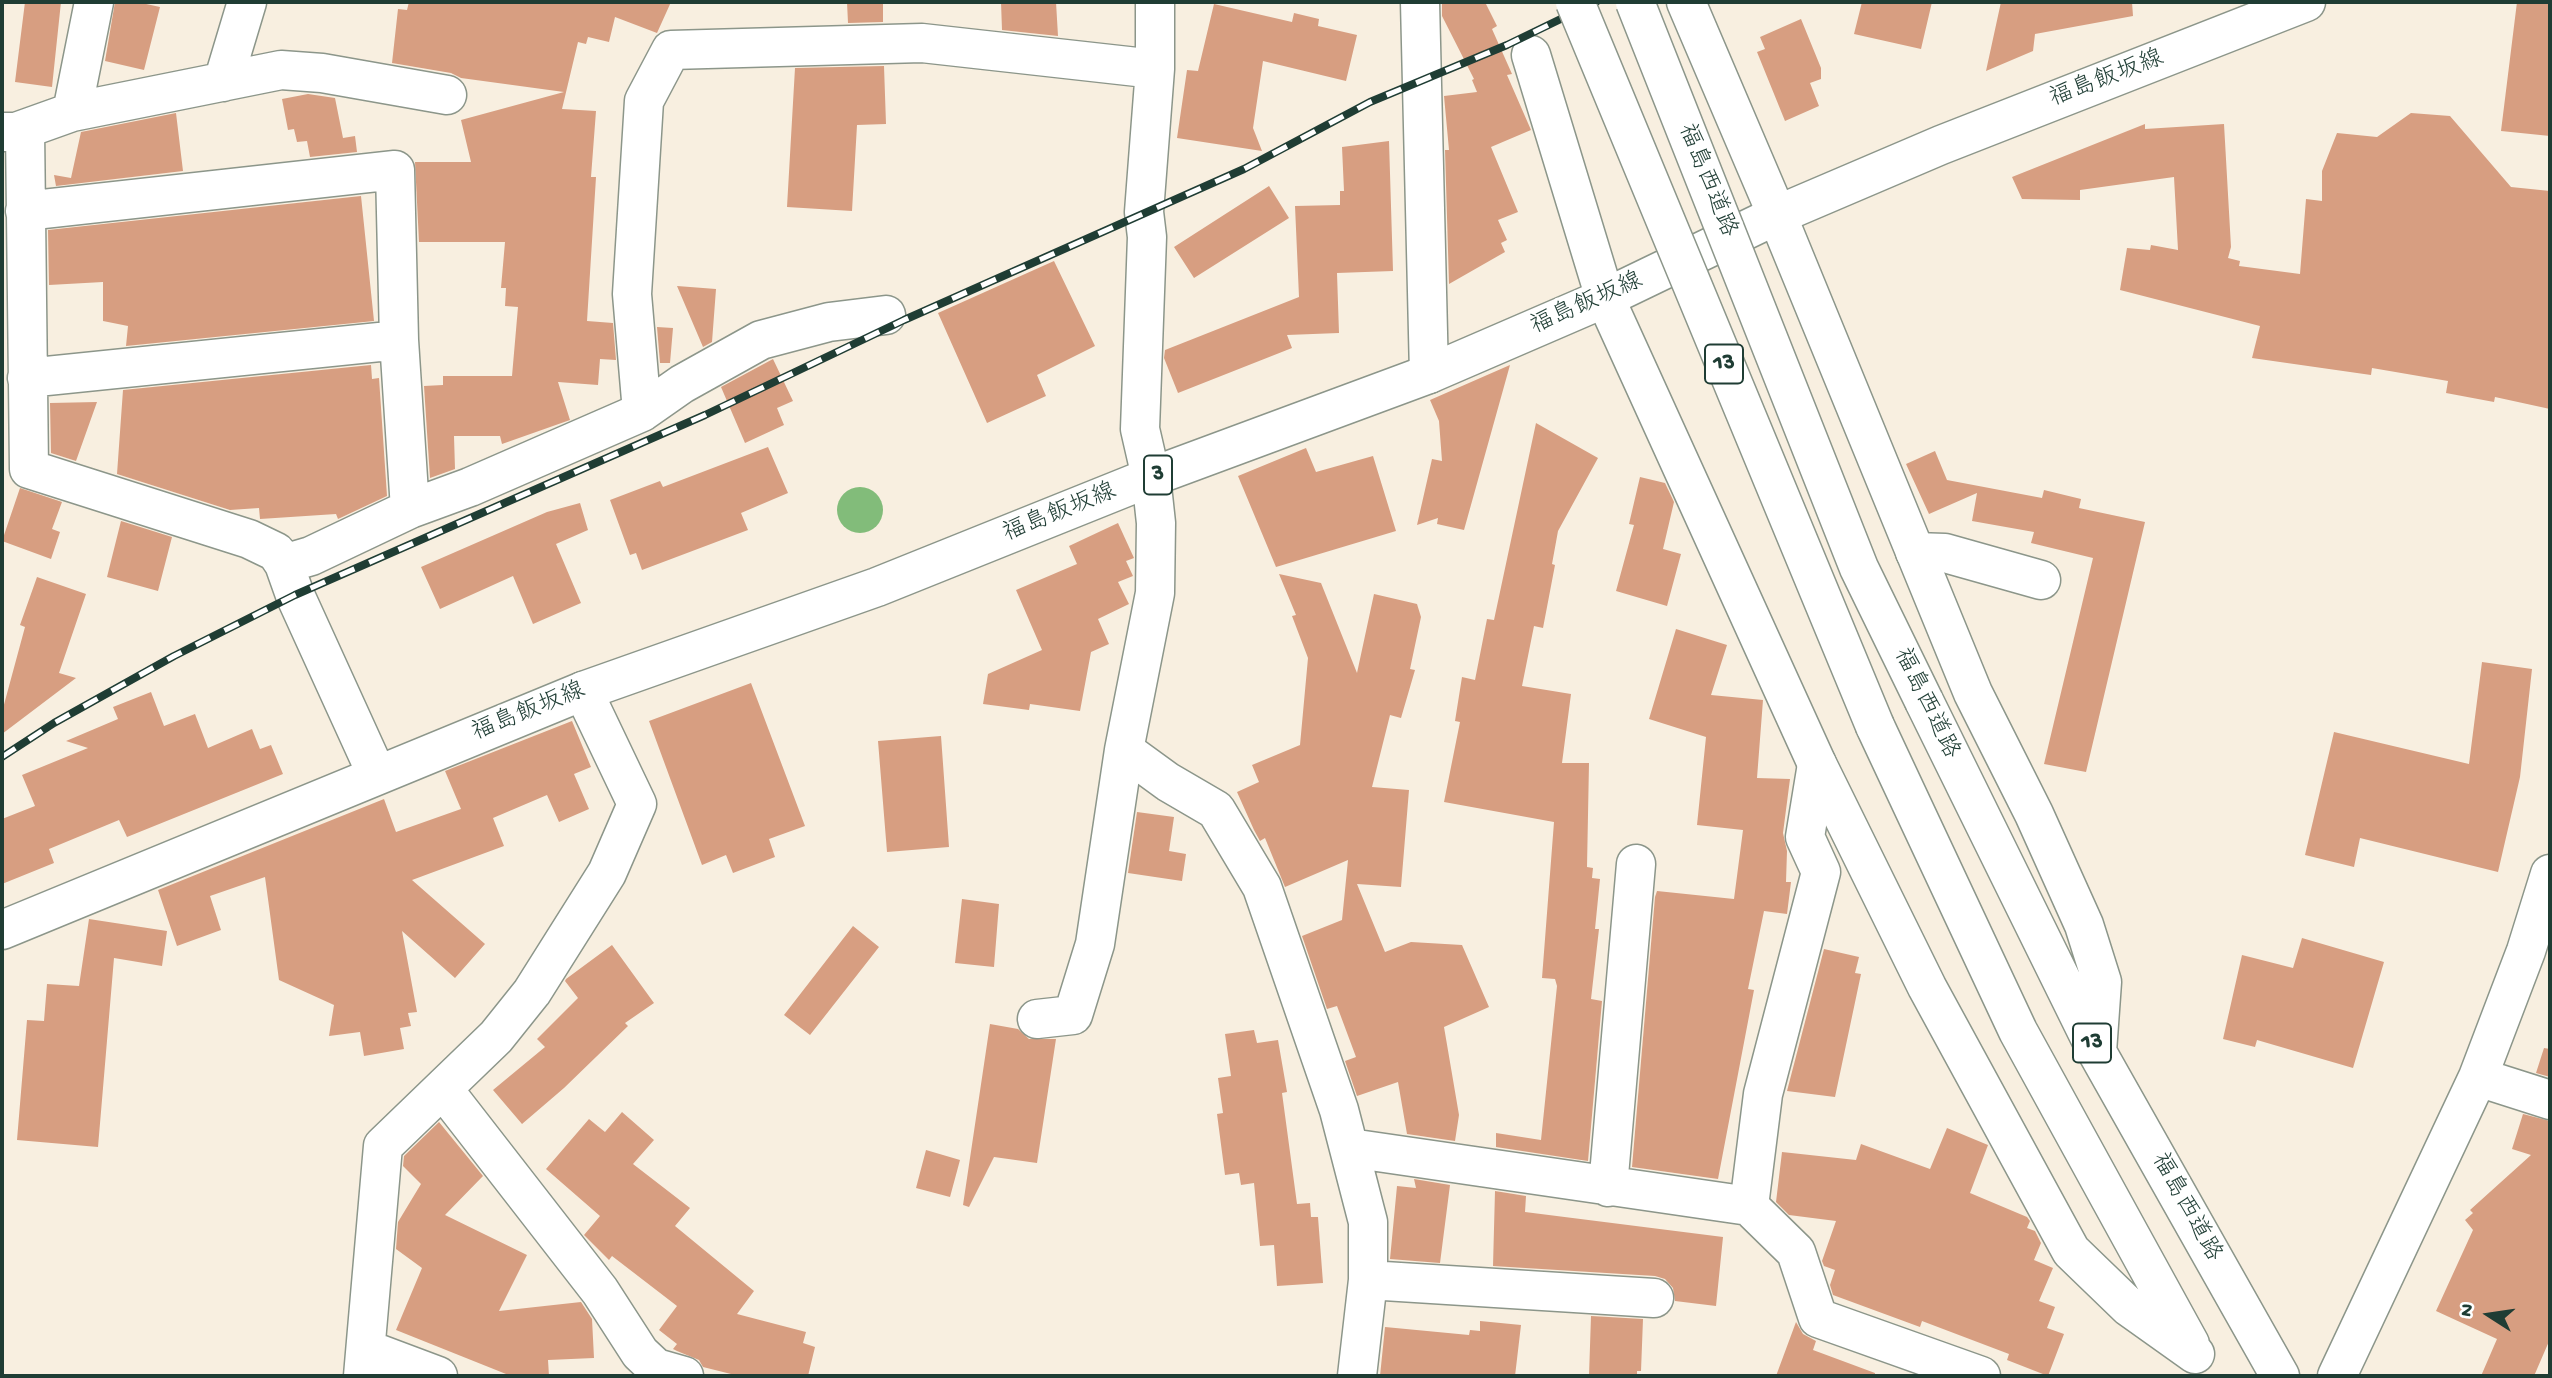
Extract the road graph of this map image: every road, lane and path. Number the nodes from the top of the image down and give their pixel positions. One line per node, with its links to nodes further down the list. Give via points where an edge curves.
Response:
1 (94, 2): 13 (main road)
2 (247, 2): 11 (main road)
3 (1155, 2): 10 (main road)
4 (1420, 2): 20 (main road)
5 (1574, 2): 46 (main road, 13, bridge, via 1875,726 2018,1031)
6 (1635, 2): 36 (main road, 福島西道路 / 13, bridge, via 1859,568)
7 (1686, 2): 16 (main road)
8 (2306, 2): 16 (main road, 福島飯坂線 / 3, via 1941,145)
9 (1531, 55): 17 (main road)
10 (1155, 69): 22 (main road, via 922,43 671,50 643,101 632,294); 23 (main road, via 1144,212 1140,429)
11 (223, 82): 12 (main road, via 281,70); 13 (main road)
12 (447, 95)
13 (72, 112): 14 (main road)
14 (13, 131): 15 (main road)
15 (25, 211): 19 (main road, via 395,170); 21 (main road)
16 (1777, 215): 17 (main road, 福島飯坂線 / 3); 25 (main road)
17 (1605, 298): 20 (main road, 福島飯坂線 / 3); 30 (main road)
18 (886, 315): 22 (main road, via 829,322 761,340)
19 (399, 340): 21 (main road); 24 (main road)
20 (1429, 373): 23 (main road, 福島飯坂線 / 3)
21 (27, 378): 26 (main road, via 29,469 250,539 276,552)
22 (642, 412): 24 (main road)
23 (1151, 477): 28 (main road, 福島飯坂線 / 3, via 877,587); 29 (main road, via 1155,593)
24 (411, 509): 26 (main road)
25 (1915, 552): 27 (main road, via 1945,554); 36 (main road, via 1973,693 2084,925 2102,982)
26 (284, 564): 31 (main road)
27 (2041, 580)
28 (583, 691): 31 (main road, 福島飯坂線 / 3); 38 (main road, via 637,804 631,823 607,873 532,992 496,1037)
29 (1124, 750): 35 (main road, via 1095,944 1073,1015); 40 (main road, via 1216,810 1262,887)
30 (1817, 764): 42 (main road, via 1805,837 1821,872 1763,1094); 46 (main road, via 1927,987 2071,1251 2129,1307)
31 (377, 775): 34 (main road, 福島飯坂線 / 3)
32 (1636, 864): 41 (main road)
33 (2550, 874): 37 (main road)
34 (2, 930)
35 (1037, 1019)
36 (2097, 1052): 51 (main road, 福島西道路 / 13)
37 (2478, 1077): 39 (main road); 52 (main road)
38 (443, 1090): 45 (main road, via 383,1146); 47 (main road, via 600,1291 640,1353)
39 (2550, 1100)
40 (1350, 1148): 41 (main road); 43 (main road, via 1368,1222)
41 (1608, 1187): 42 (main road)
42 (1749, 1206): 50 (main road, via 1796,1252 1818,1318)
43 (1368, 1280): 44 (main road); 49 (main road)
44 (1654, 1298)
45 (365, 1362): 48 (main road)
46 (2201, 1365)
47 (666, 1374)
48 (438, 1376)
49 (1357, 1376)
50 (1981, 1376)
51 (2280, 1376)
52 (2336, 1376)

